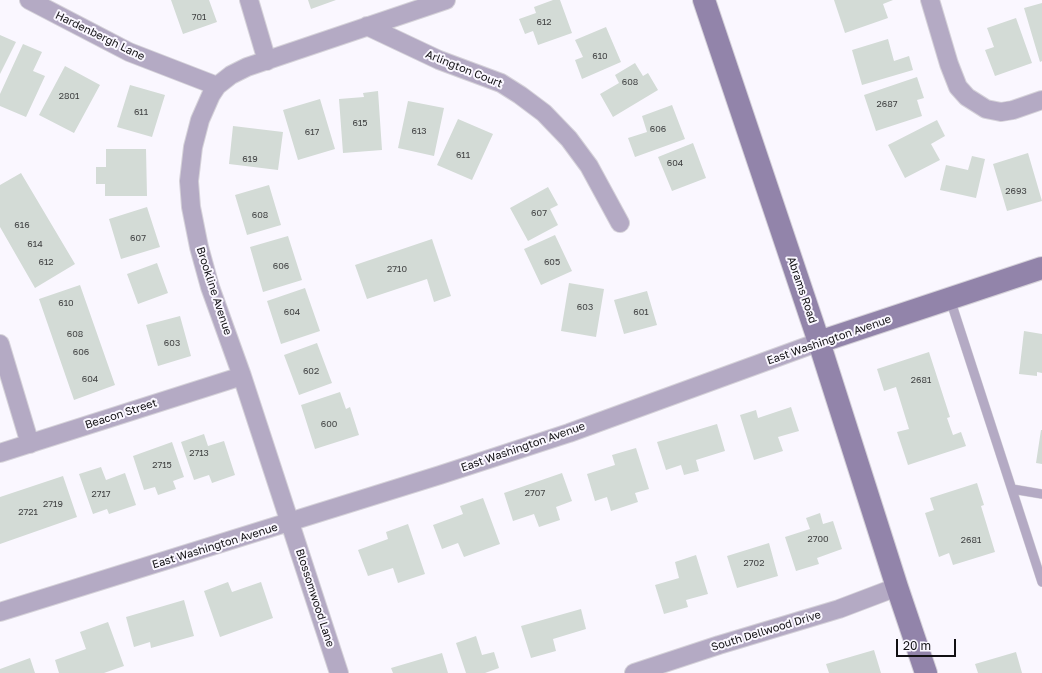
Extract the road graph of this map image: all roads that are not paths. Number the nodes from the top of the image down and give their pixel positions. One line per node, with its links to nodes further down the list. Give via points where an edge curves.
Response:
1 (29, 0): 8 (street, Hardenbergh Lane, via 129,52)
2 (249, 0): 7 (street)
3 (446, 0): 6 (street, Brookline Avenue)
4 (704, 0): 13 (street, Abrams Road)
5 (930, 0): 9 (street, via 958,88 967,97 986,109 1001,112)
6 (367, 26): 7 (street, Brookline Avenue); 10 (street, Arlington Court, via 439,60 501,83 544,113 569,139 589,166)
7 (267, 60): 8 (street, Brookline Avenue, via 231,75)
8 (217, 86): 15 (street, Brookline Avenue, via 200,120 193,146 189,181 191,207 210,287)
9 (1042, 100)
10 (620, 223)
11 (1042, 268): 12 (street, East Washington Avenue)
12 (950, 299): 13 (street, East Washington Avenue); 18 (lane)
13 (819, 342): 20 (street, East Washington Avenue, via 569,432); 22 (street, Abrams Road)
14 (0, 344): 16 (street)
15 (242, 376): 16 (street, Beacon Street); 20 (street, Brookline Avenue)
16 (30, 444): 17 (street, Beacon Street)
17 (0, 453)
18 (1012, 489): 19 (lane); 21 (lane)
19 (1042, 494)
20 (290, 523): 23 (street, East Washington Avenue); 24 (street, Blossomwood Lane)
21 (1042, 582)
22 (897, 587): 25 (street, South Dellwood Drive, via 839,609); 26 (street, Abrams Road)
23 (0, 612)
24 (339, 673)
25 (634, 673)
26 (926, 673)

